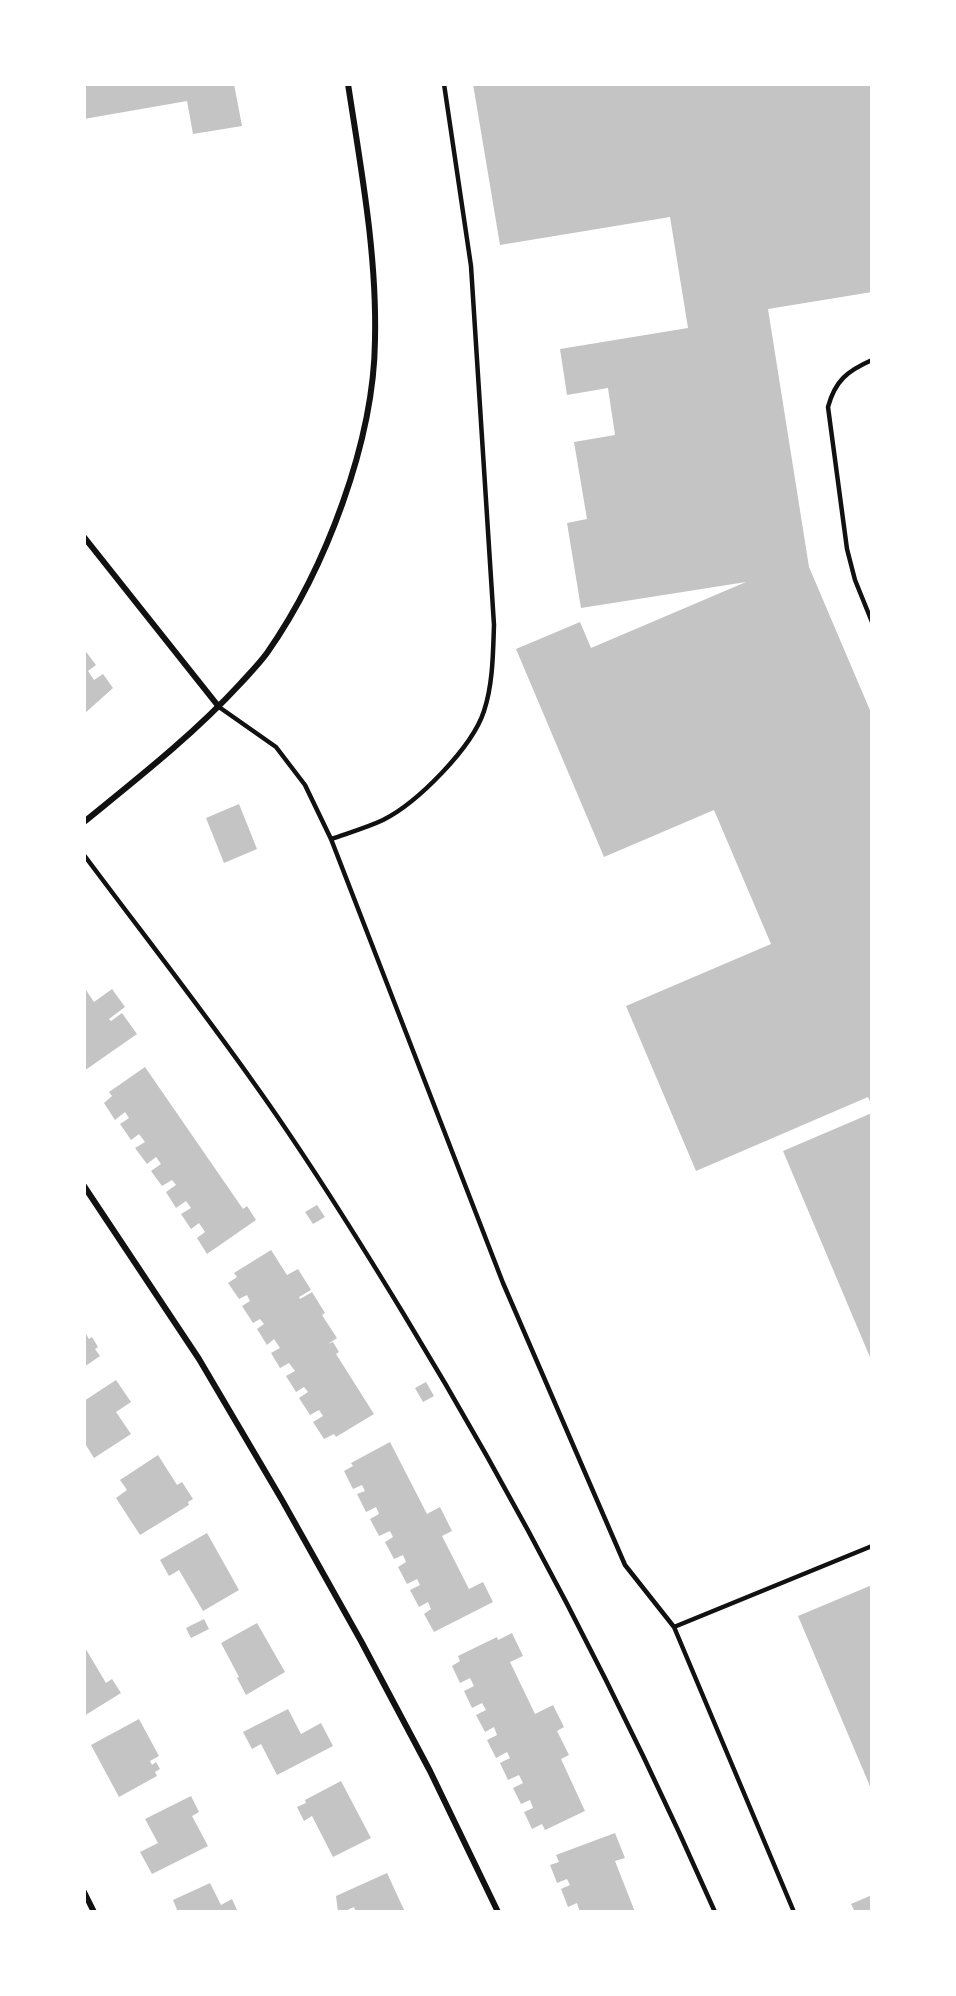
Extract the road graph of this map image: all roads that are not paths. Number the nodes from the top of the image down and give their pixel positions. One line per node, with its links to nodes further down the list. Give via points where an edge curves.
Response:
1 (348, 84): 6 (street, via 373,254 375,342 369,405 351,479 328,542 266,655)
2 (444, 84): 8 (lane, via 471,266 494,625 491,677 484,712 471,737 446,769 384,819)
3 (872, 360): 5 (lane, via 844,376 832,391 828,407 847,549)
4 (84, 537): 6 (street)
5 (872, 622)
6 (219, 707): 7 (street); 8 (lane, via 276,747 305,785)
7 (84, 822)
8 (331, 839): 12 (lane, via 503,1283 625,1565)
9 (84, 855): 16 (lane, via 252,1080 362,1245 458,1403 623,1712)
10 (84, 1186): 15 (street, via 199,1359 282,1500 430,1771)
11 (872, 1546): 12 (lane)
12 (674, 1627): 17 (lane)
13 (84, 1892): 14 (street)
14 (94, 1912)
15 (498, 1912)
16 (715, 1912)
17 (794, 1912)

